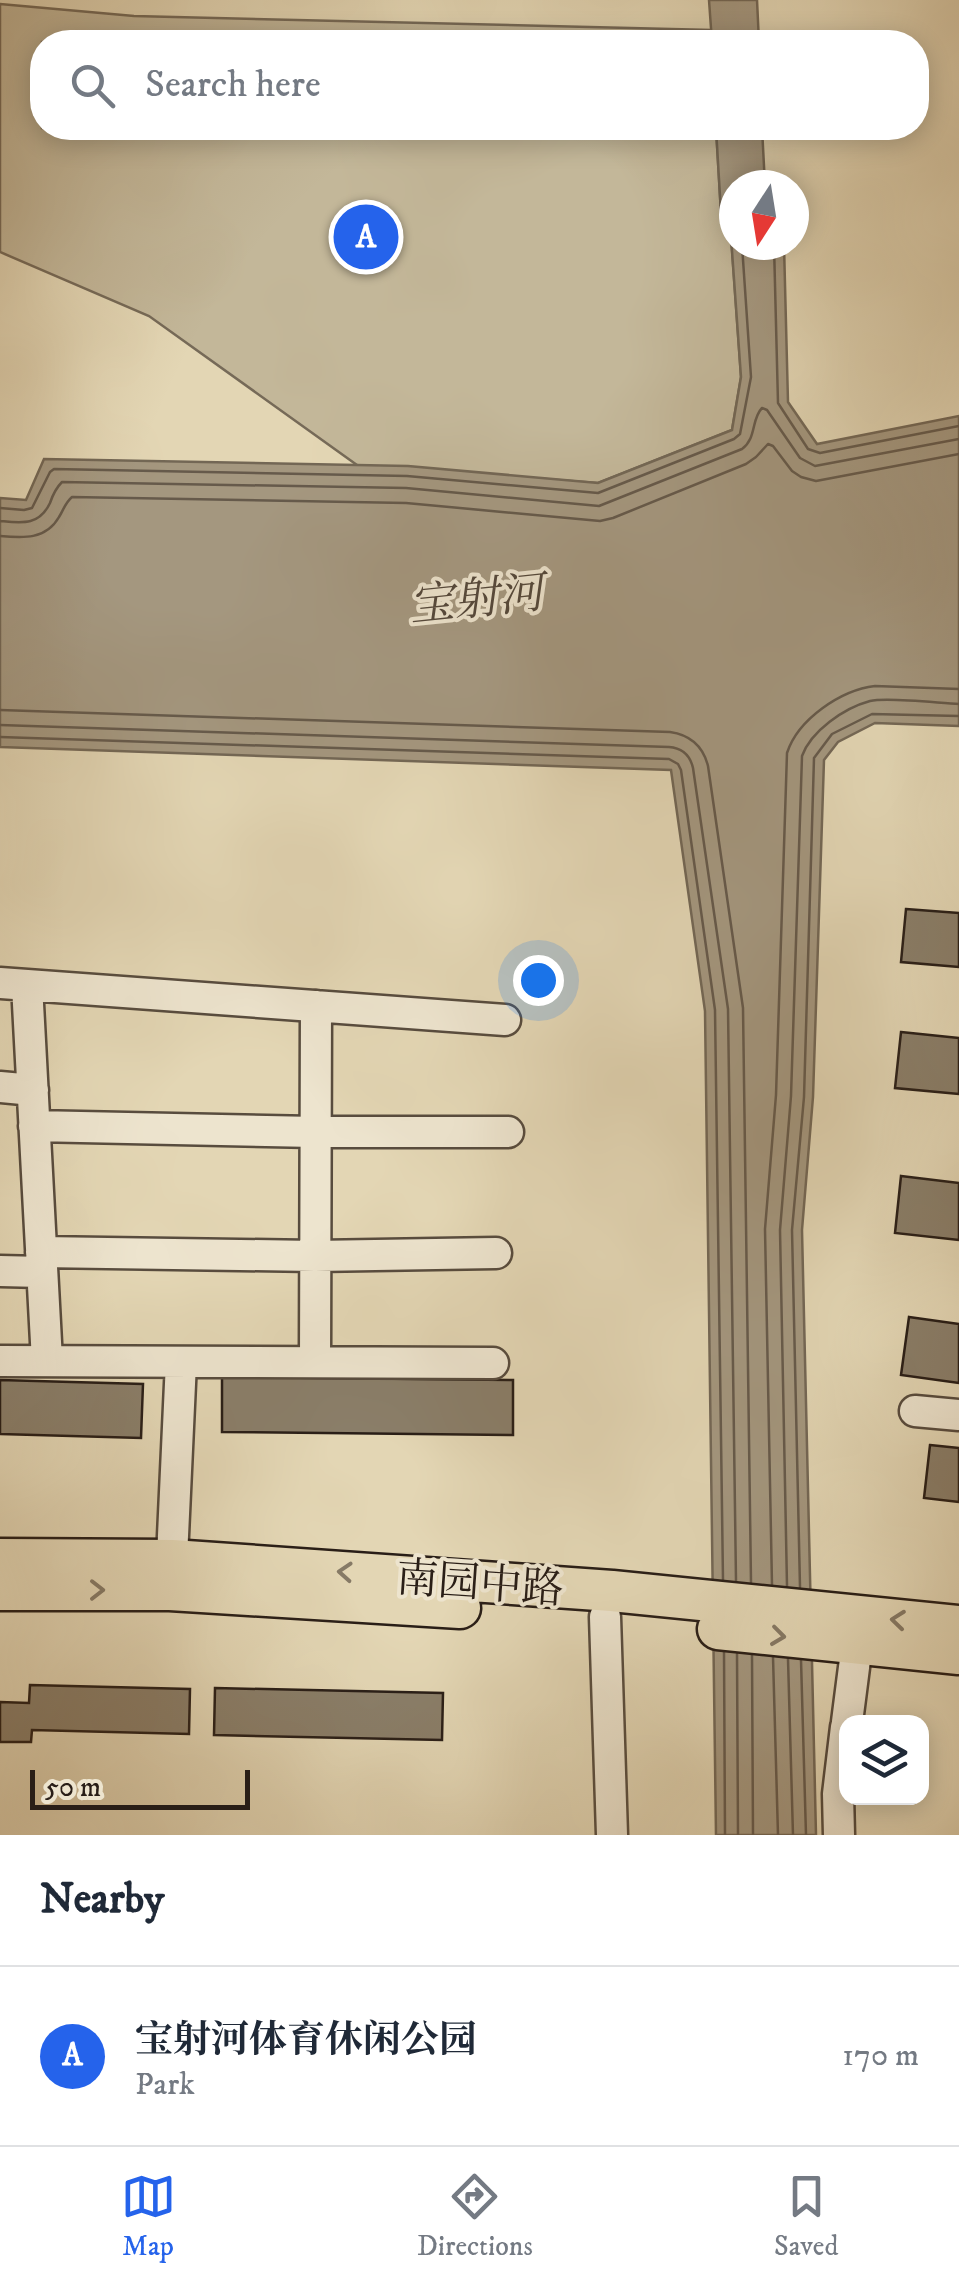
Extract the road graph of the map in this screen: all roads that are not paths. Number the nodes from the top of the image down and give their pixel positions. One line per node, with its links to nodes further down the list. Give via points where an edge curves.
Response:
1 (14, 984): 2 (street); 5 (street)
2 (316, 1006): 3 (street); 7 (street)
3 (505, 1020)
4 (0, 1088): 5 (street)
5 (33, 1090): 6 (street)
6 (34, 1126): 7 (street); 11 (street)
7 (315, 1132): 8 (street); 10 (street)
8 (508, 1132)
9 (496, 1253): 10 (street)
10 (315, 1256): 11 (street); 16 (street)
11 (42, 1262): 12 (street); 14 (street)
12 (0, 1271)
13 (0, 1361): 14 (street)
14 (47, 1361): 15 (street)
15 (181, 1362): 16 (street); 21 (street)
16 (315, 1362): 17 (street)
17 (493, 1364)
18 (915, 1411): 19 (street)
19 (959, 1416)
20 (0, 1559): 21 (main road, 南园中路)
21 (171, 1575): 22 (main road, 南园中路, one-way to 21); 23 (main road, 南园中路, one-way to 21); 24 (main road, 南园中路)
22 (0, 1590)
23 (651, 1608): 24 (main road, 南园中路); 26 (main road, 南园中路)
24 (605, 1616): 30 (street)
25 (959, 1626): 26 (main road, 南园中路, one-way to 26)
26 (843, 1633): 27 (main road, 南园中路); 28 (street)
27 (959, 1654)
28 (847, 1715)
29 (839, 1786): 31 (street)
30 (612, 1835)
31 (839, 1835)

